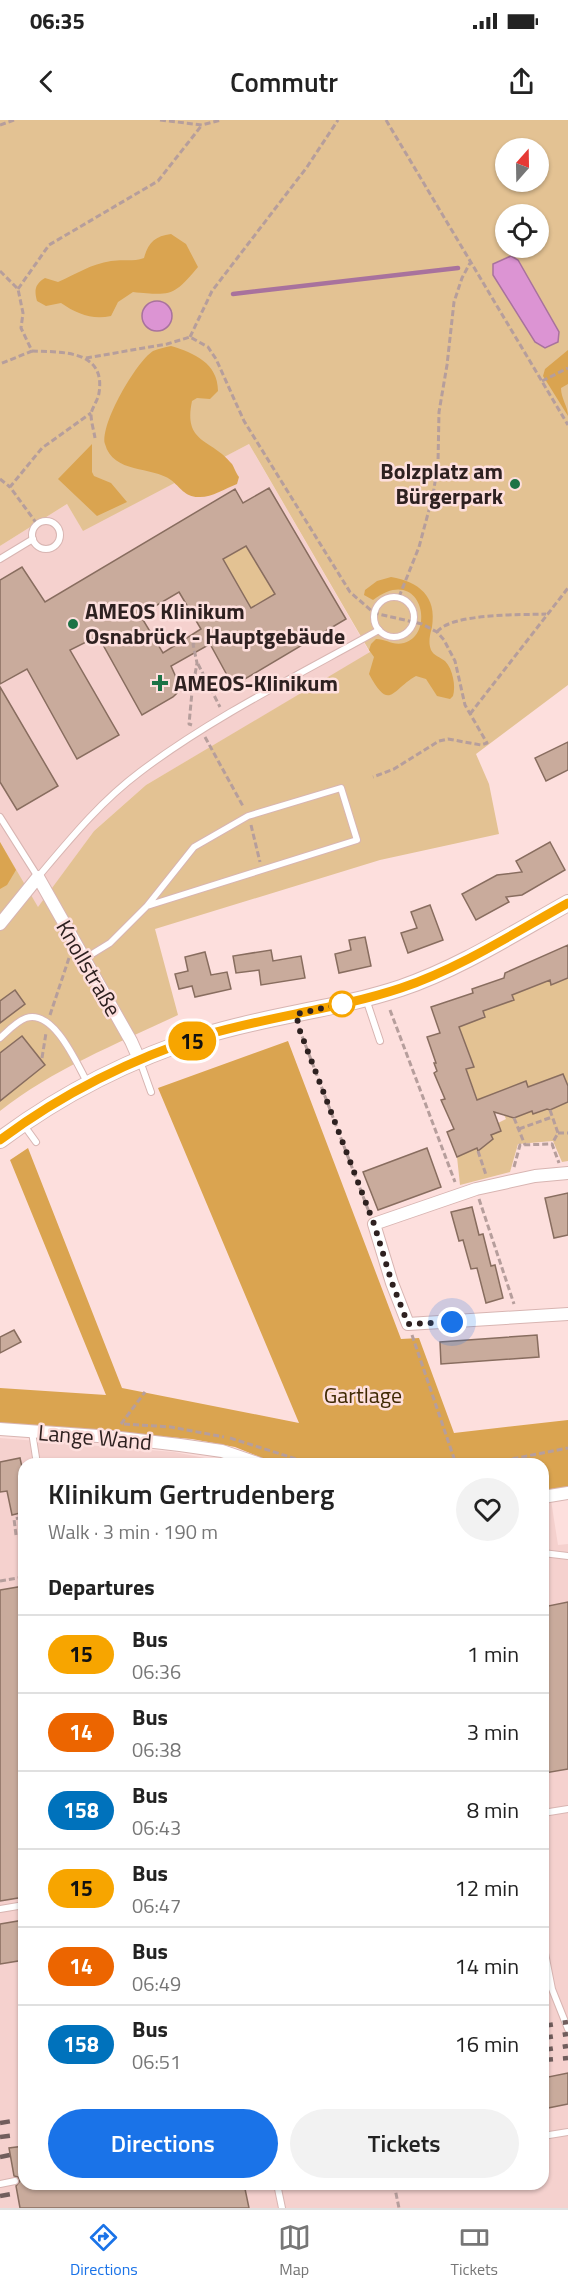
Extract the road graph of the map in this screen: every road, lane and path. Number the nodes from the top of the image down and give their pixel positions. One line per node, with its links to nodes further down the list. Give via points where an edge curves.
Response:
1 (14, 120): 6 (path)
2 (160, 120): 7 (path)
3 (221, 120): 7 (path)
4 (338, 120): 11 (path, via 212,291)
5 (386, 120): 8 (path)
6 (0, 125)
7 (202, 126): 10 (path, via 158,181 49,244)
8 (470, 263): 16 (path); 26 (path, via 454,302 438,417 433,495 419,547)
9 (0, 271): 10 (path)
10 (18, 289): 12 (path, via 23,313 21,328)
11 (190, 338): 13 (path); 27 (path, via 208,347 244,421 350,591)
12 (32, 351): 13 (path); 14 (path)
13 (86, 358): 17 (path, via 98,369 100,382)
14 (0, 364)
15 (568, 368): 16 (path)
16 (542, 381): 18 (path)
17 (91, 413): 19 (path); 21 (path, via 42,448)
18 (568, 425)
19 (95, 438)
20 (0, 479): 21 (path)
21 (10, 487): 22 (path)
22 (38, 524): 23 (lane); 23 (lane, via 46,521 55,525 60,533 59,542 42,549)
23 (33, 539): 24 (lane)
24 (0, 559)
25 (568, 588): 28 (path)
26 (399, 597): 27 (lane, via 381,602); 29 (lane, via 410,604)
27 (374, 613): 29 (path); 30 (lane)
28 (546, 614): 31 (path, via 460,620); 36 (path)
29 (414, 621): 30 (lane, via 402,636 389,636); 31 (path)
30 (379, 630): 37 (lane)
31 (437, 632): 36 (path, via 455,661)
32 (208, 635): 33 (path, via 193,644)
33 (197, 663): 35 (path); 37 (path)
34 (178, 689): 35 (path)
35 (192, 692): 38 (path, via 189,724)
36 (470, 714): 39 (path, via 487,743 439,741 394,770)
37 (225, 717): 38 (lane)
38 (202, 731): 40 (path); 43 (lane, via 112,795)
39 (373, 777)
40 (248, 816): 42 (path); 42 (lane, via 341,788 357,840); 45 (lane, via 194,847)
41 (0, 818): 43 (lane)
42 (261, 870): 45 (lane)
43 (38, 877): 46 (street); 47 (street, Knollstraße)
44 (568, 903): 49 (street, via 443,971)
45 (147, 906): 48 (lane, via 110,943)
46 (0, 924)
47 (74, 942): 48 (street, Knollstraße); 52 (path)
48 (83, 959): 56 (street, Knollstraße)
49 (366, 999): 51 (street); 54 (lane)
50 (390, 1010): 74 (path)
51 (296, 1014): 56 (street, via 208,1035); 75 (path)
52 (48, 1024): 53 (lane, via 32,1016 24,1018); 55 (path); 57 (lane, via 64,1040)
53 (0, 1038)
54 (380, 1041)
55 (42, 1058)
56 (139, 1059): 57 (street); 58 (lane)
57 (87, 1083): 62 (street)
58 (151, 1092)
59 (550, 1110): 60 (path)
60 (552, 1117): 63 (path); 64 (path)
61 (514, 1118): 63 (path)
62 (23, 1123): 66 (street); 67 (lane)
63 (519, 1130): 69 (path)
64 (558, 1133): 65 (path); 68 (path)
65 (568, 1133)
66 (0, 1140)
67 (36, 1142)
68 (552, 1144): 69 (path); 70 (path, via 560,1166)
69 (525, 1145): 72 (path, via 520,1145)
70 (568, 1164)
71 (568, 1173): 73 (street)
72 (512, 1174)
73 (476, 1189): 74 (street); 77 (path)
74 (459, 1195): 75 (street)
75 (374, 1224): 78 (street)
76 (568, 1314): 77 (street)
77 (518, 1318): 78 (street)
78 (408, 1324): 86 (path)
79 (145, 1392): 82 (path)
80 (0, 1429): 81 (street, Lange Wand)
81 (32, 1432): 82 (street, Lange Wand); 84 (lane)
82 (112, 1437): 85 (street, Lange Wand, via 222,1451)
83 (568, 1448): 87 (path)
84 (37, 1458)
85 (242, 1458)
86 (454, 1458)
87 (517, 1458)
88 (568, 1492): 89 (street)
89 (549, 1496)
90 (18, 1519): 91 (path, via 14,1520)
91 (16, 1535)
92 (549, 1554): 93 (lane)
93 (568, 1556)
94 (18, 1578): 95 (path)
95 (0, 1581)
96 (568, 1809): 97 (lane)
97 (549, 1813)
98 (18, 1906): 99 (lane)
99 (0, 1909)
100 (549, 1974): 101 (lane)
101 (568, 2029)
102 (568, 2132): 103 (lane)
103 (549, 2135)
104 (15, 2181): 105 (lane)
105 (0, 2184)
106 (278, 2190): 108 (lane)
107 (395, 2190): 109 (path)
108 (282, 2208)
109 (399, 2208)

